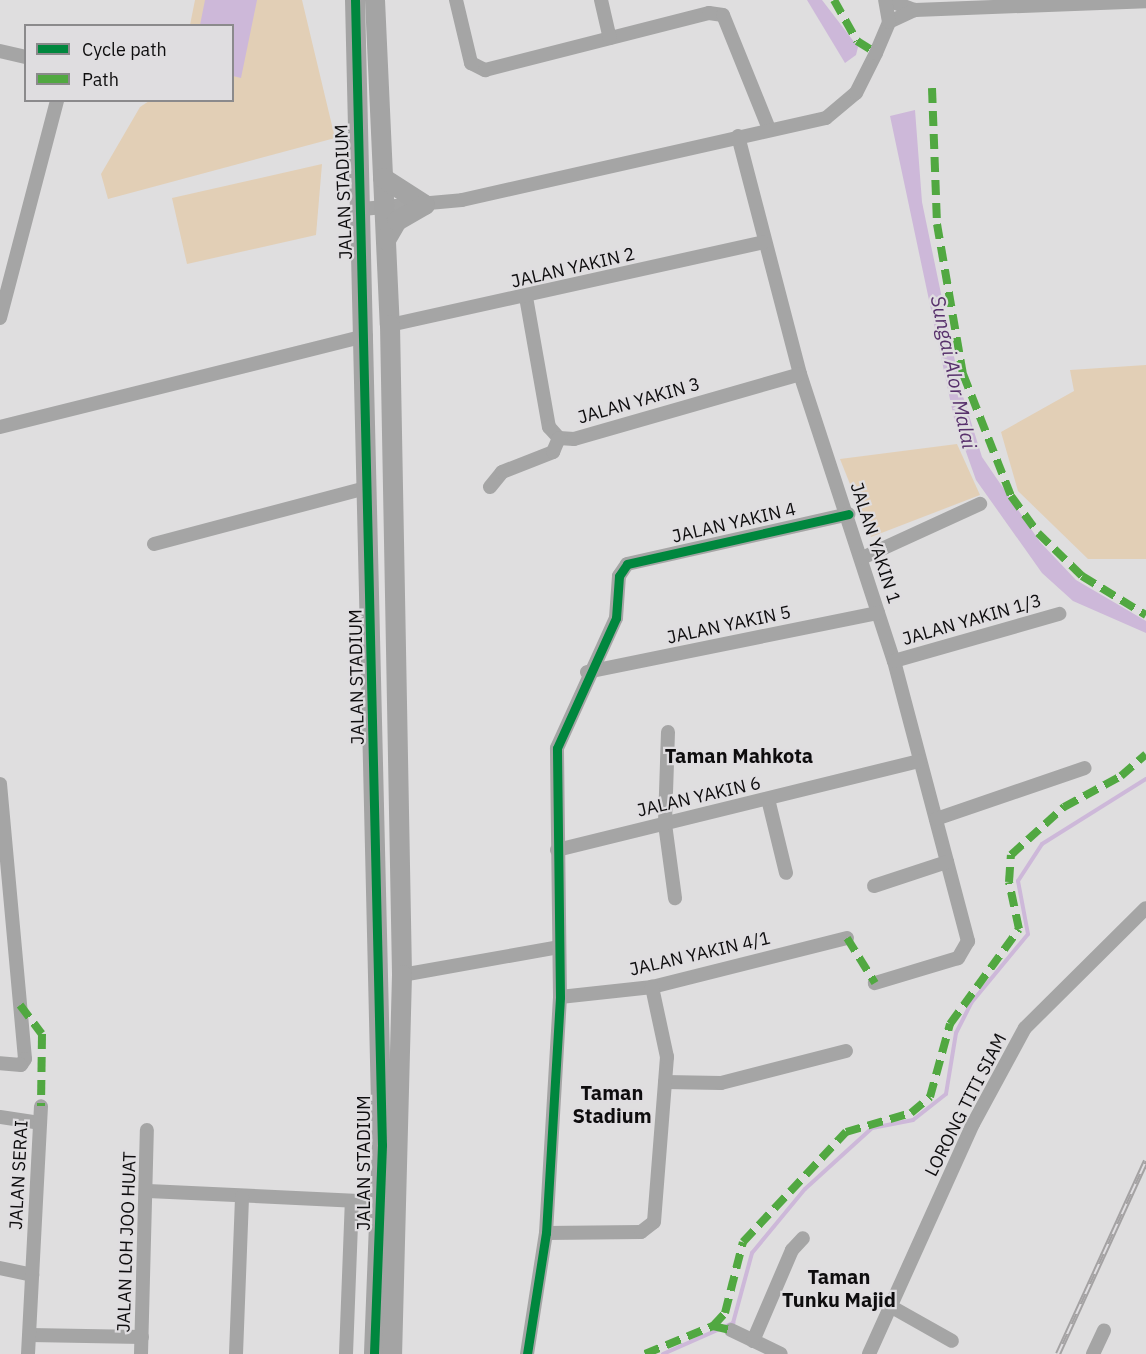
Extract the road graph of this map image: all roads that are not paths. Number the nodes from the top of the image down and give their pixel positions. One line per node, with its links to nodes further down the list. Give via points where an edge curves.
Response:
1 (355, 0): 18 (main road, JALAN STADIUM)
2 (375, 0): 15 (main road, JALAN STADIUM)
3 (456, 0): 9 (street, via 471,63 479,69)
4 (601, 0): 9 (street)
5 (886, 0): 7 (street); 8 (street)
6 (1146, 1): 7 (street)
7 (915, 10): 8 (street)
8 (889, 22): 13 (street, via 856,93 840,110)
9 (610, 38): 13 (street, via 709,13 723,15)
10 (0, 51): 11 (street)
11 (24, 57)
12 (56, 102): 22 (street)
13 (769, 129): 14 (street)
14 (738, 136): 16 (street); 20 (street, JALAN YAKIN 1)
15 (383, 178): 16 (main road); 17 (main road, JALAN STADIUM)
16 (425, 206): 17 (street); 19 (main road, via 398,221)
17 (384, 207): 18 (street); 19 (main road, JALAN STADIUM)
18 (362, 209): 24 (main road, JALAN STADIUM)
19 (386, 240): 23 (main road, JALAN STADIUM)
20 (763, 242): 21 (street, JALAN YAKIN 2); 25 (street, JALAN YAKIN 1)
21 (526, 297): 23 (street, JALAN YAKIN 2); 27 (street, JALAN YAKIN 3, via 549,427)
22 (0, 318)
23 (390, 325): 54 (main road, JALAN STADIUM)
24 (366, 336): 26 (street); 28 (main road, JALAN STADIUM)
25 (800, 374): 27 (street, JALAN YAKIN 3, via 574,439); 31 (street, JALAN YAKIN 1)
26 (0, 427)
27 (559, 438): 29 (street, via 553,452 502,472)
28 (369, 487): 32 (street); 68 (main road, JALAN STADIUM)
29 (490, 487)
30 (980, 504): 33 (street)
31 (848, 514): 33 (street, JALAN YAKIN 1); 37 (street, JALAN YAKIN 4, via 627,564 619,576 616,618)
32 (154, 544)
33 (862, 558): 34 (street, JALAN YAKIN 1)
34 (878, 613): 36 (street, JALAN YAKIN 1); 37 (street, JALAN YAKIN 5)
35 (1059, 614): 36 (street, JALAN YAKIN 1/3)
36 (894, 661): 39 (street, JALAN YAKIN 1)
37 (587, 672): 45 (street, via 557,748)
38 (668, 732): 44 (street)
39 (919, 761): 42 (street, JALAN YAKIN 6); 43 (street, JALAN YAKIN 1)
40 (1085, 768): 43 (street)
41 (0, 784): 51 (street)
42 (768, 799): 44 (street, JALAN YAKIN 6); 47 (street)
43 (936, 819): 46 (street, JALAN YAKIN 1)
44 (665, 824): 45 (street, JALAN YAKIN 6); 49 (street)
45 (558, 850): 53 (street)
46 (947, 862): 48 (street); 55 (street, JALAN YAKIN 1, via 968,941 958,958)
47 (786, 873)
48 (874, 886)
49 (675, 898)
50 (1146, 908): 73 (street, LORONG TITI SIAM, via 1025,1028 974,1124)
51 (6, 913): 59 (street, via 23,1064)
52 (847, 938): 56 (street, JALAN YAKIN 4/1)
53 (559, 946): 54 (street); 57 (street)
54 (402, 975): 85 (main road, JALAN STADIUM)
55 (875, 983)
56 (652, 987): 57 (street, JALAN YAKIN 4/1); 60 (street, via 665,1036)
57 (560, 997): 69 (street)
58 (846, 1051): 60 (street, via 721,1083)
59 (0, 1063)
60 (665, 1082): 69 (street, via 654,1222 649,1230)
61 (41, 1106): 63 (street, JALAN SERAI)
62 (0, 1118): 63 (street)
63 (40, 1123): 72 (street, JALAN SERAI)
64 (147, 1130): 65 (street, JALAN LOH JOO HUAT)
65 (148, 1191): 66 (street); 77 (street, JALAN LOH JOO HUAT)
66 (242, 1196): 67 (street); 82 (street)
67 (352, 1201): 68 (street); 83 (street)
68 (380, 1203): 84 (main road, JALAN STADIUM)
69 (546, 1233): 86 (street)
70 (803, 1238): 78 (street, via 792,1250)
71 (0, 1268): 72 (street)
72 (32, 1275): 76 (street, JALAN SERAI)
73 (890, 1306): 79 (street); 88 (street, LORONG TITI SIAM)
74 (731, 1330): 78 (street)
75 (1104, 1330): 89 (street)
76 (30, 1335): 77 (street); 80 (street, JALAN SERAI)
77 (142, 1337): 81 (street, JALAN LOH JOO HUAT)
78 (753, 1341): 87 (street)
79 (952, 1341)
80 (28, 1354)
81 (141, 1354)
82 (236, 1354)
83 (345, 1354)
84 (374, 1354)
85 (392, 1354)
86 (527, 1354)
87 (781, 1354)
88 (869, 1354)
89 (1093, 1354)

